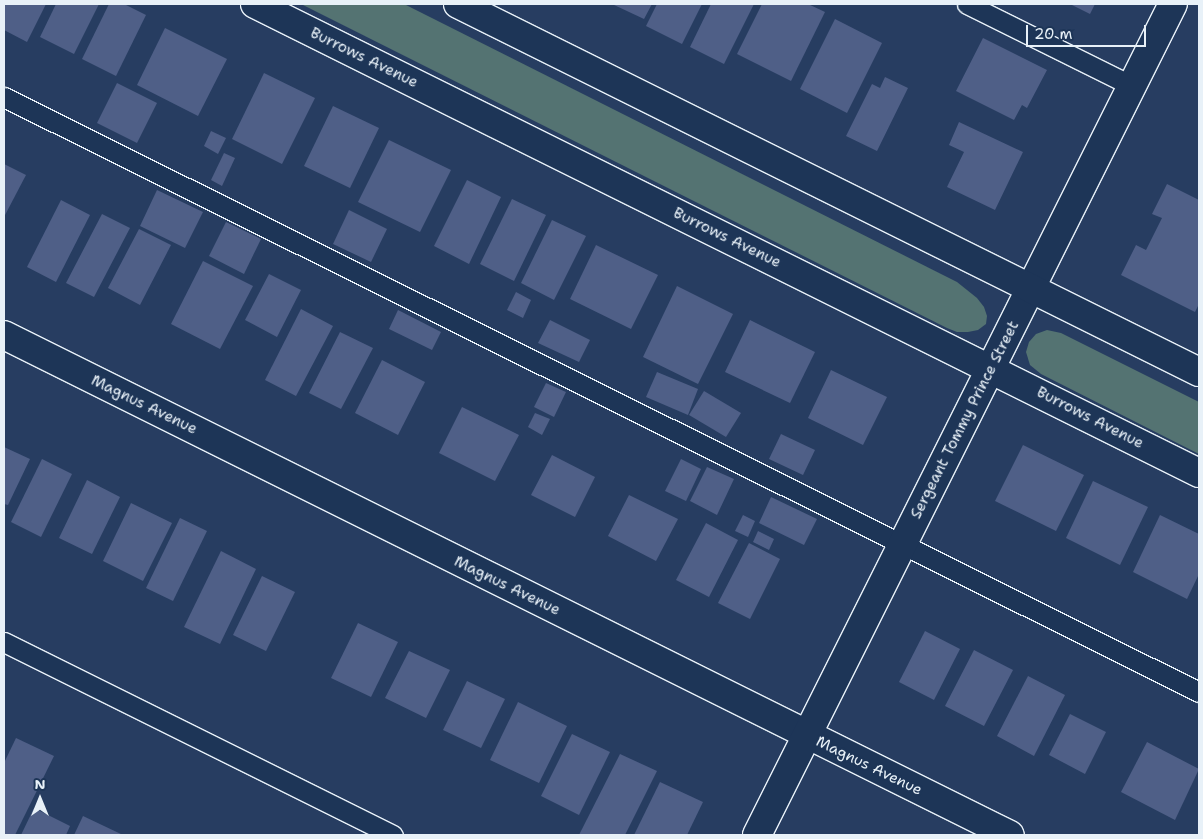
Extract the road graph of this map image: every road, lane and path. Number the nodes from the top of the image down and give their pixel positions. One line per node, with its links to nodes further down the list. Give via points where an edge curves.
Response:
1 (255, 4): 9 (street, Burrows Avenue)
2 (458, 4): 7 (street)
3 (967, 4): 5 (lane)
4 (1172, 4): 5 (street, Sergeant Tommy Prince Street)
5 (1132, 86): 7 (street, Sergeant Tommy Prince Street)
6 (4, 97): 12 (lane)
7 (1030, 289): 9 (street, Sergeant Tommy Prince Street); 10 (street)
8 (4, 335): 15 (street, Magnus Avenue)
9 (990, 369): 11 (street, Burrows Avenue); 12 (street, Sergeant Tommy Prince Street)
10 (1199, 372)
11 (1199, 473)
12 (902, 545): 14 (lane); 15 (street, Sergeant Tommy Prince Street)
13 (4, 642): 16 (lane)
14 (1199, 692)
15 (807, 735): 17 (street, Sergeant Tommy Prince Street); 18 (street, Magnus Avenue)
16 (393, 835)
17 (757, 835)
18 (1010, 835)

